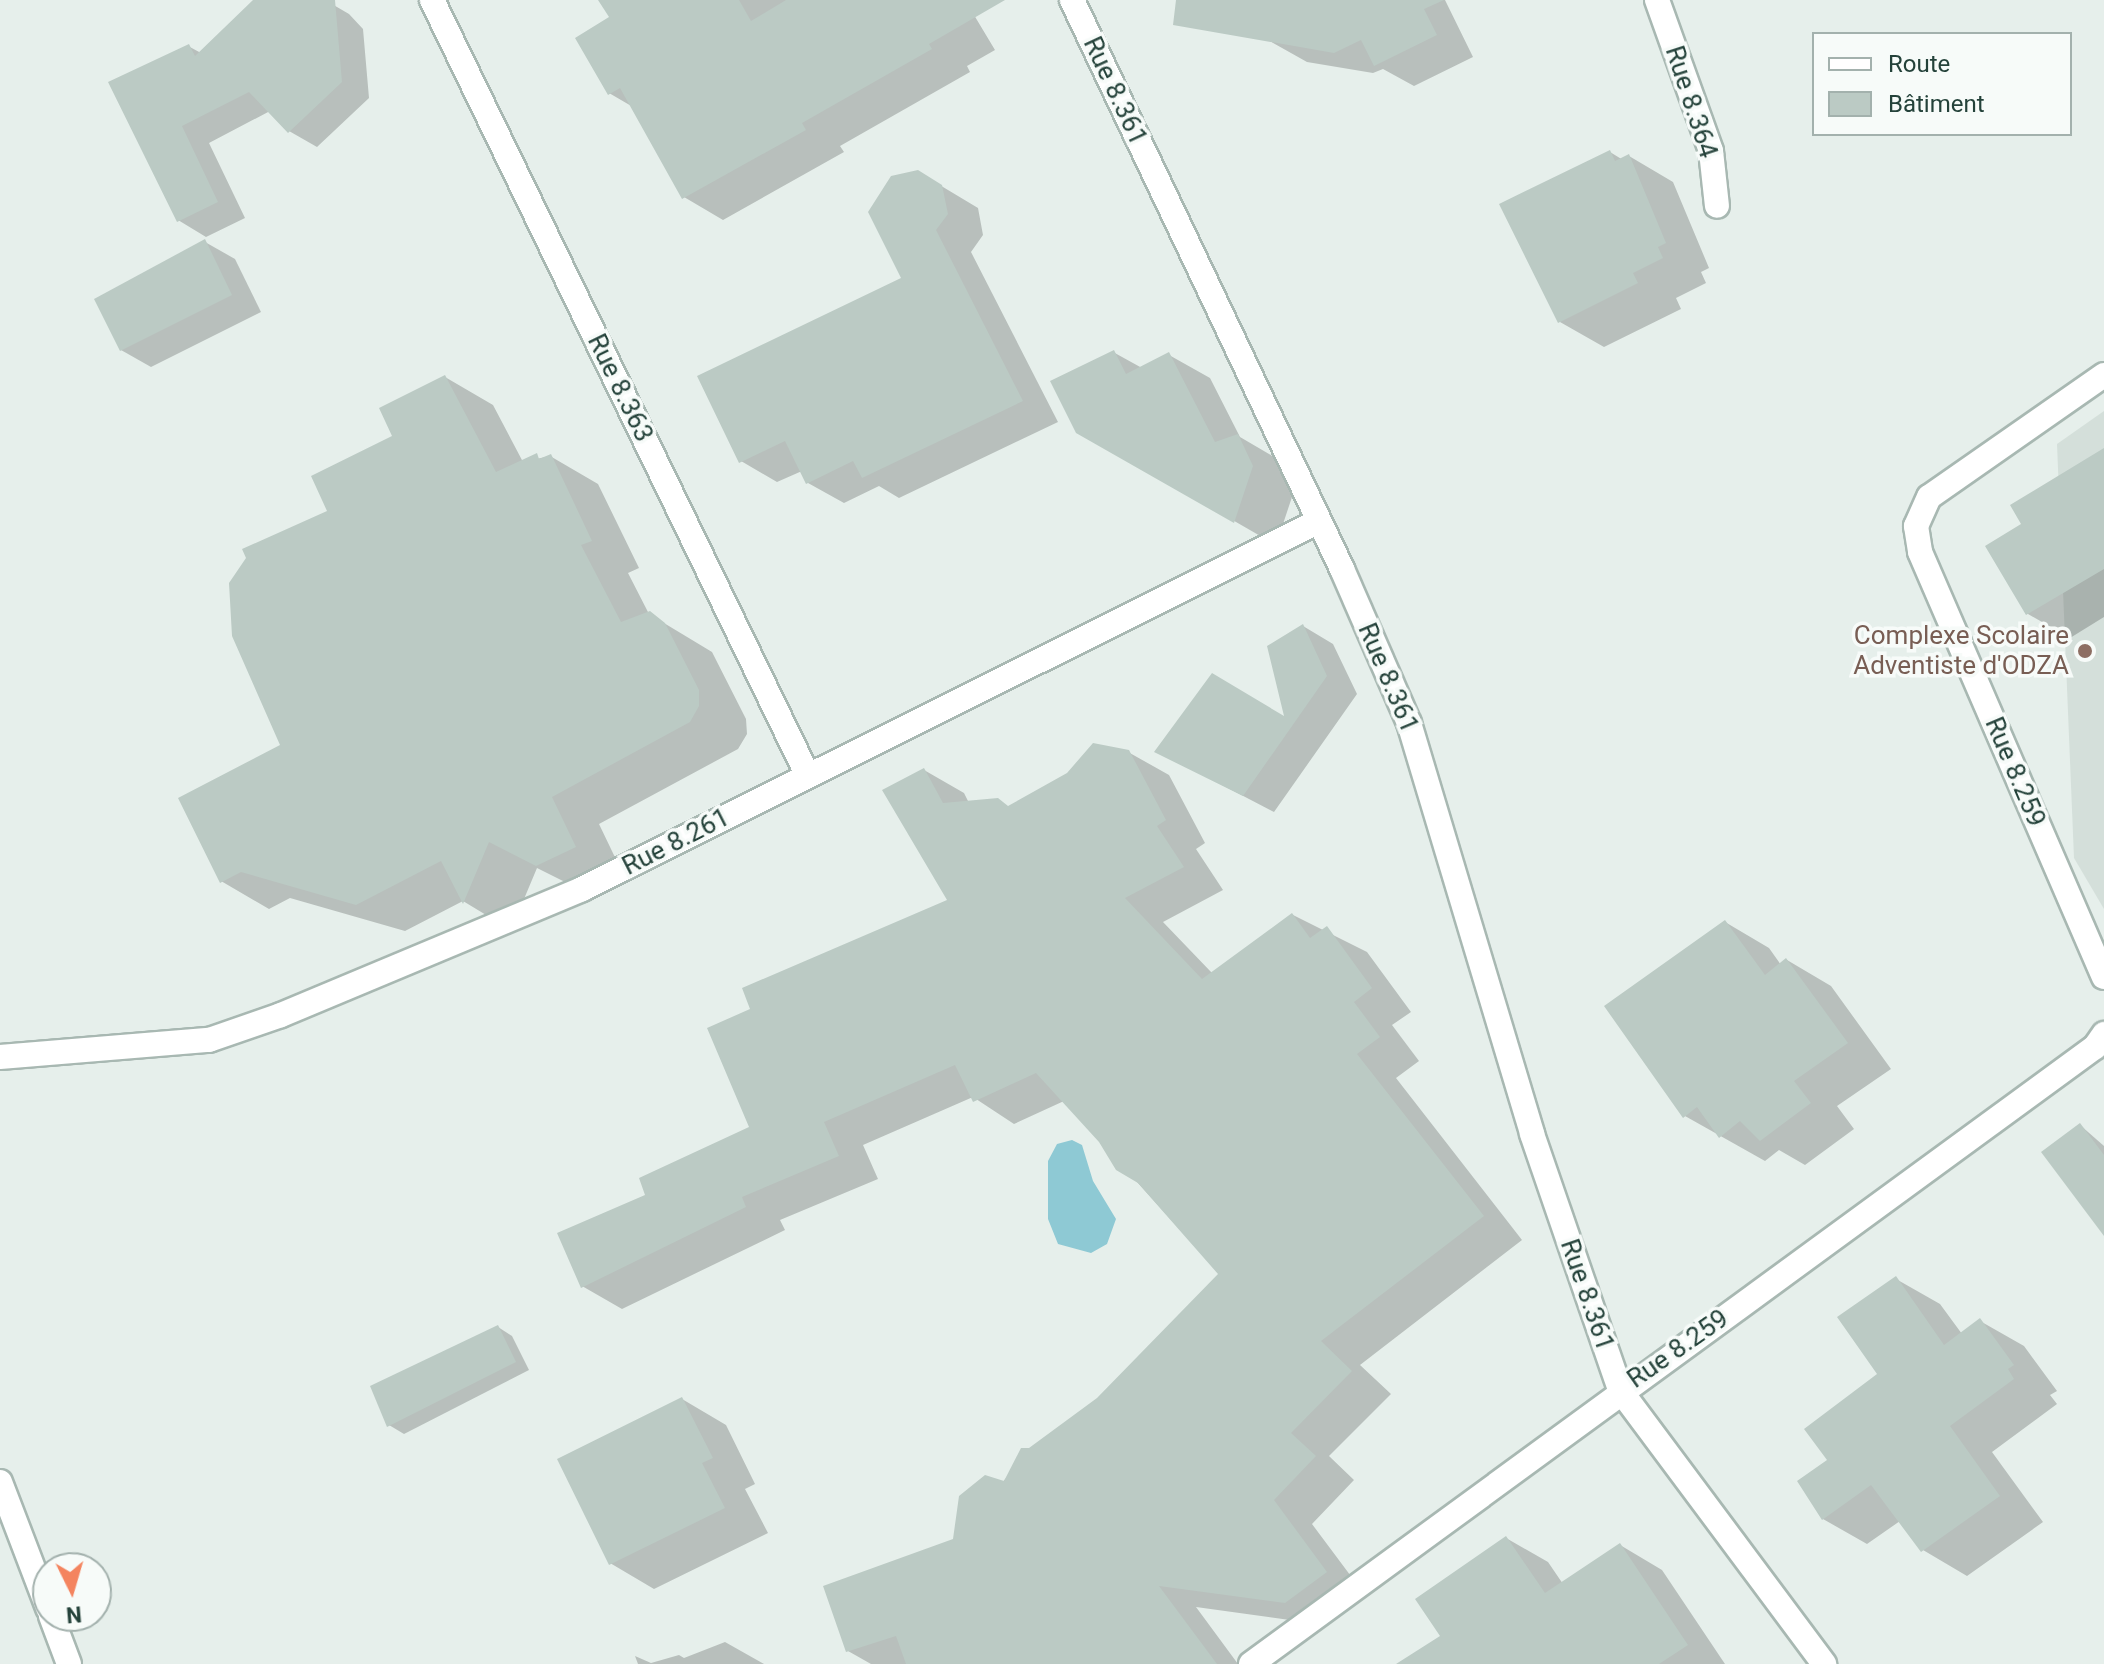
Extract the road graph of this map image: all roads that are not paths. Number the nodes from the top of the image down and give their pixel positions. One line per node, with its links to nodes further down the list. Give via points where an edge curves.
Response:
1 (432, 0): 7 (street, Rue 8.363)
2 (1072, 0): 6 (street, Rue 8.361)
3 (1657, 0): 4 (street, Rue 8.364, via 1711,151)
4 (1717, 206)
5 (2104, 375): 8 (street, Rue 8.259, via 1929,497 1916,526 1920,552)
6 (1319, 521): 7 (street, Rue 8.261); 11 (street, Rue 8.361, via 1409,723 1532,1134)
7 (808, 776): 10 (street, Rue 8.261, via 582,889 267,1020 209,1040)
8 (2104, 977)
9 (2104, 1034): 11 (street, Rue 8.259, via 2095,1047)
10 (0, 1057)
11 (1620, 1390): 16 (street, Rue 8.259); 17 (street, Rue 8.361)
12 (0, 1482): 13 (street)
13 (32, 1566)
14 (57, 1632): 15 (street)
15 (69, 1664)
16 (1251, 1664)
17 (1824, 1664)

